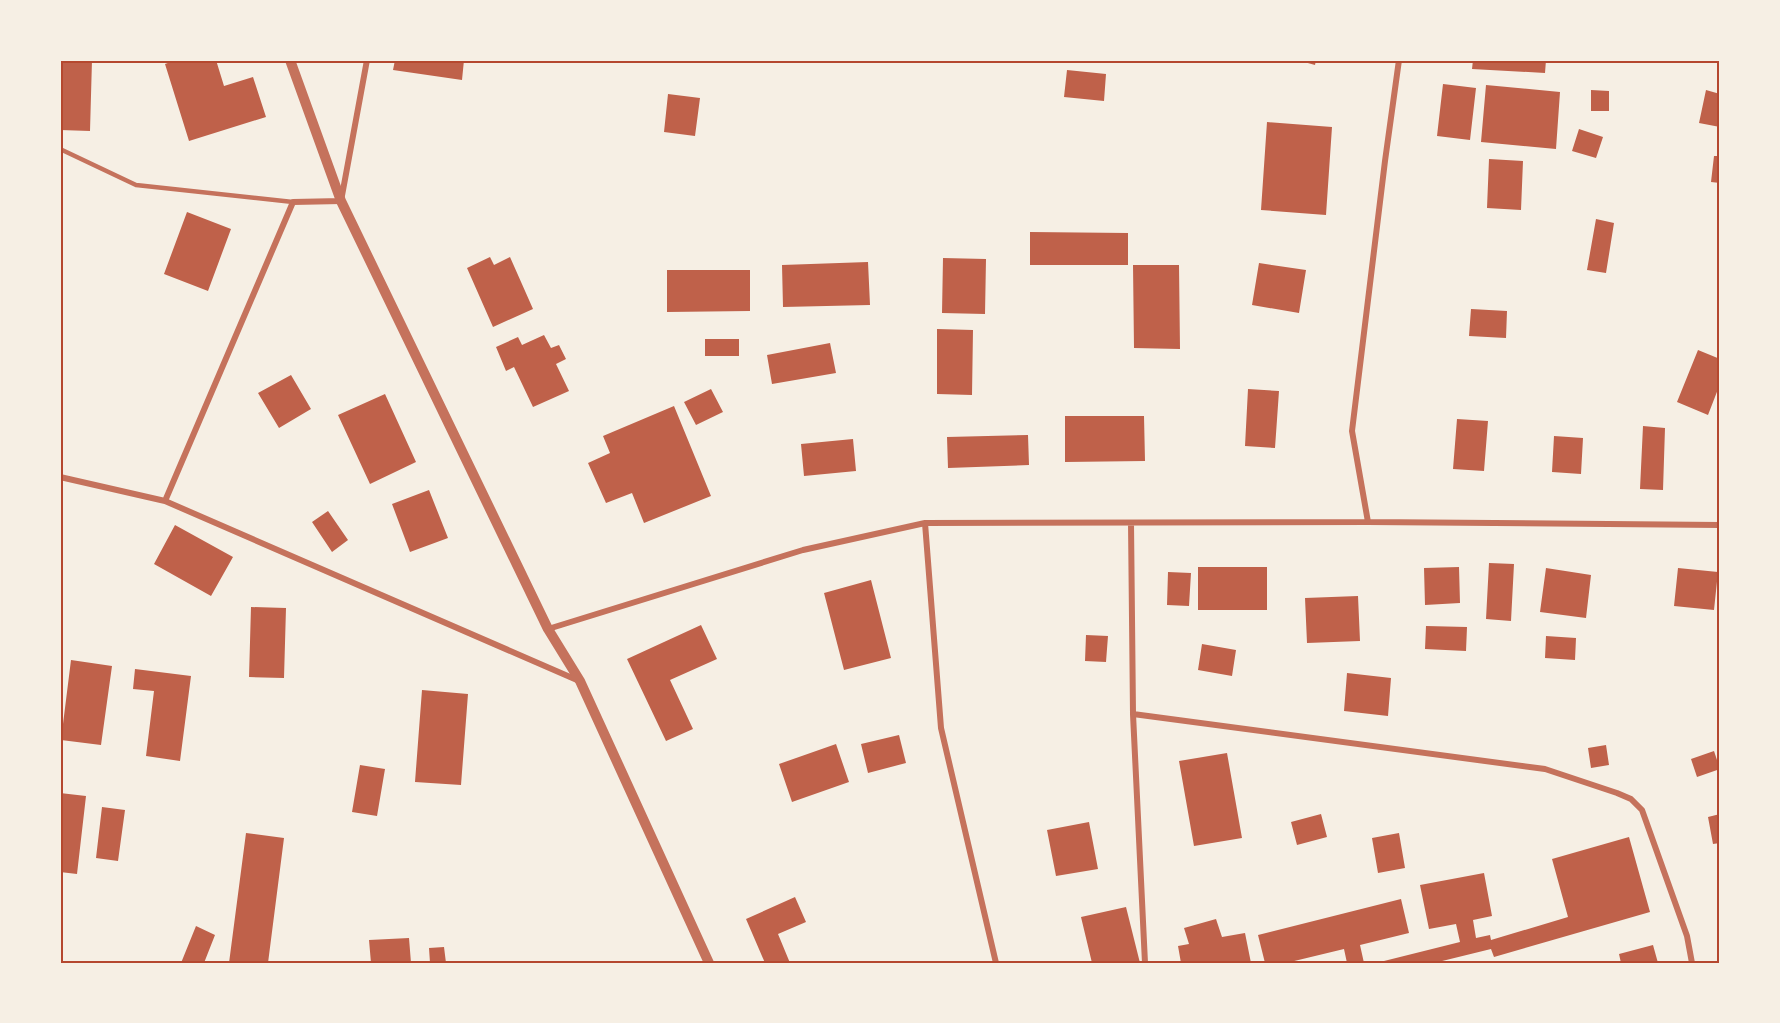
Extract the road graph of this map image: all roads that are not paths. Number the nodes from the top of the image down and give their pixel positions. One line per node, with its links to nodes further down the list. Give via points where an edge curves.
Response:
1 (290, 60): 5 (street)
2 (367, 60): 5 (street)
3 (1399, 60): 9 (street, via 1352,431)
4 (60, 149): 6 (lane, via 136,185)
5 (340, 201): 6 (street); 13 (street)
6 (293, 202): 8 (street)
7 (60, 477): 8 (street)
8 (165, 501): 14 (street)
9 (1368, 522): 11 (street); 12 (street)
10 (925, 523): 11 (street); 13 (street, via 803,550); 17 (street, via 941,728)
11 (1131, 523): 15 (street)
12 (1720, 525)
13 (548, 629): 14 (street)
14 (580, 681): 16 (street)
15 (1133, 714): 18 (street); 19 (street, via 1545,769 1617,793 1642,810 1687,936)
16 (709, 963)
17 (996, 963)
18 (1145, 963)
19 (1692, 963)

